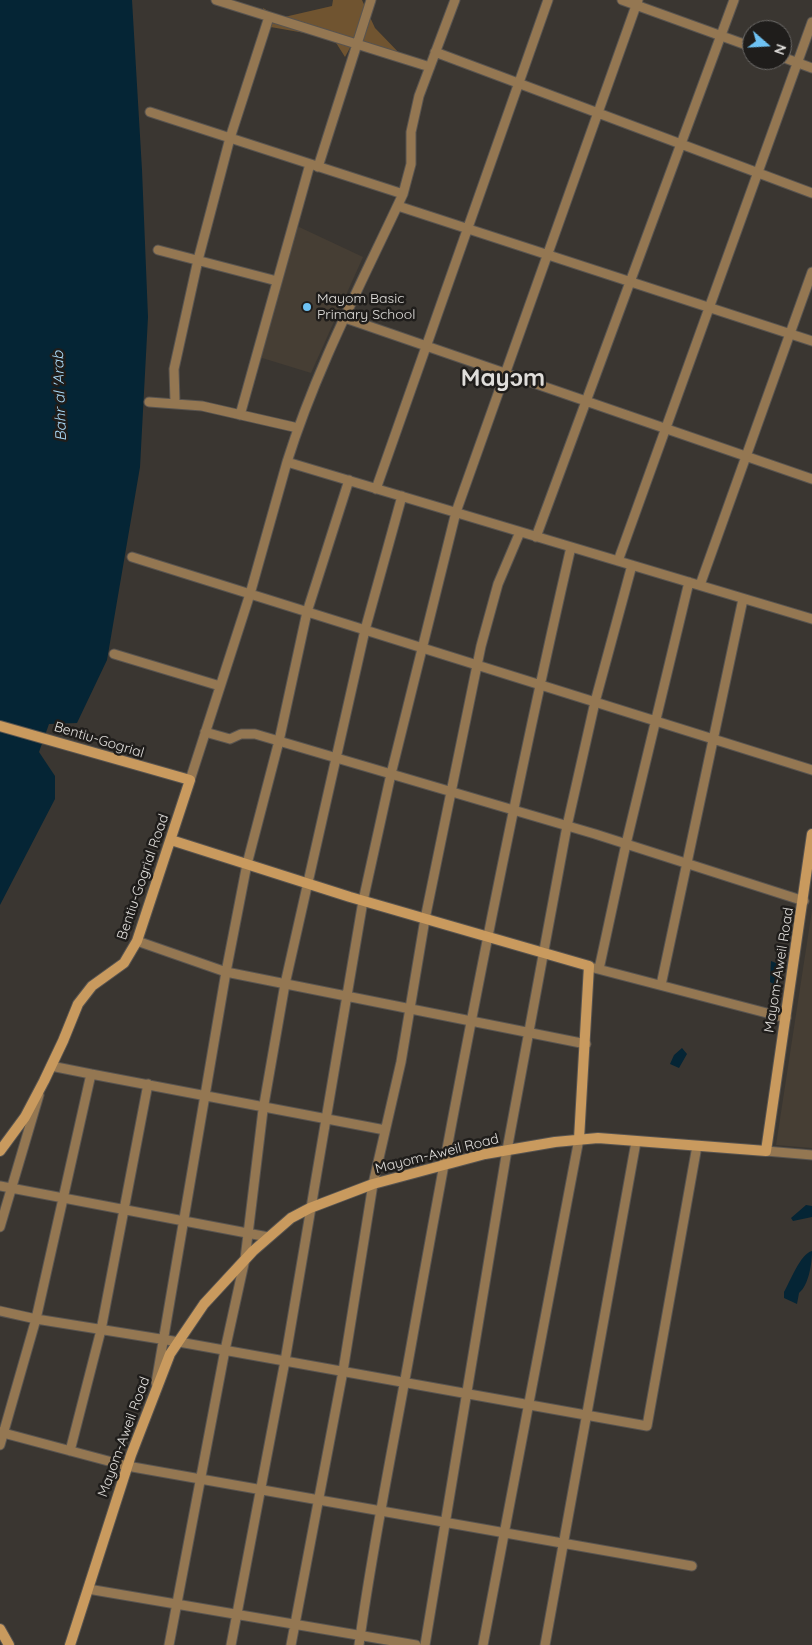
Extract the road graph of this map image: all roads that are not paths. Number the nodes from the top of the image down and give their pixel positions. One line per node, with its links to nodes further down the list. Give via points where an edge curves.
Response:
1 (216, 0): 8 (street)
2 (371, 0): 12 (street)
3 (455, 0): 13 (street)
4 (548, 0): 18 (street)
5 (622, 0): 7 (street)
6 (734, 0): 10 (street)
7 (637, 2): 10 (street); 20 (street)
8 (269, 17): 12 (street); 21 (street)
9 (812, 22): 15 (street)
10 (721, 36): 11 (street); 22 (street)
11 (742, 43)
12 (356, 44): 16 (street); 23 (street)
13 (435, 52): 16 (street); 18 (street)
14 (792, 61): 15 (street)
15 (797, 63): 17 (street); 24 (street)
16 (430, 67): 26 (street, via 411,132 411,164)
17 (812, 68)
18 (517, 83): 20 (street); 28 (street)
19 (150, 112): 21 (street)
20 (598, 113): 22 (street); 30 (street)
21 (230, 138): 23 (street); 31 (street)
22 (681, 144): 24 (street); 34 (street)
23 (314, 165): 26 (street); 33 (street)
24 (758, 172): 25 (street); 35 (street)
25 (812, 193)
26 (403, 194): 27 (street)
27 (398, 206): 28 (street); 36 (street)
28 (466, 228): 30 (street); 39 (street)
29 (158, 250): 31 (street)
30 (548, 255): 34 (street); 40 (street)
31 (198, 260): 33 (street); 43 (street, via 174,369)
32 (812, 272): 37 (street)
33 (277, 281): 44 (street)
34 (630, 282): 35 (street); 41 (street)
35 (709, 307): 37 (street); 46 (street)
36 (345, 318): 39 (street); 45 (street)
37 (790, 334): 38 (street); 47 (street)
38 (812, 341)
39 (426, 346): 40 (street); 51 (street)
40 (506, 373): 41 (street); 53 (street)
41 (586, 401): 46 (street); 55 (street)
42 (149, 402): 43 (street)
43 (175, 402): 44 (street)
44 (240, 415): 45 (street)
45 (298, 428): 48 (street)
46 (666, 428): 47 (street); 58 (street)
47 (746, 456): 49 (street); 61 (street)
48 (287, 462): 50 (street); 62 (street)
49 (812, 479)
50 (349, 480): 51 (street); 64 (street)
51 (376, 489): 52 (street)
52 (402, 496): 53 (street); 66 (street)
53 (456, 512): 54 (street); 67 (street)
54 (520, 532): 55 (street); 69 (street, via 498,584)
55 (536, 536): 56 (street)
56 (571, 547): 58 (street); 70 (street)
57 (132, 557): 62 (street)
58 (618, 561): 59 (street)
59 (632, 565): 60 (street); 72 (street)
60 (688, 582): 61 (street); 73 (street)
61 (700, 585): 63 (street)
62 (250, 594): 64 (street); 71 (street)
63 (743, 598): 65 (street); 76 (street)
64 (307, 612): 66 (street); 77 (street)
65 (812, 619)
66 (365, 630): 67 (street); 78 (street)
67 (422, 648): 69 (street); 80 (street)
68 (114, 654): 71 (street)
69 (478, 665): 70 (street); 82 (street)
70 (539, 684): 72 (street); 83 (street)
71 (220, 686): 75 (street)
72 (595, 702): 73 (street); 84 (street)
73 (657, 721): 76 (street); 87 (street)
74 (0, 726): 81 (main road, Bentiu-Gogrial)
75 (205, 732): 77 (street, via 230,739 241,734 255,734); 81 (street)
76 (713, 739): 79 (street); 88 (street)
77 (279, 741): 78 (street); 89 (street)
78 (335, 757): 80 (street); 90 (street)
79 (812, 770)
80 (391, 774): 82 (street); 92 (street)
81 (190, 780): 86 (main road, Bentiu-Gogrial Road)
82 (451, 792): 83 (street); 93 (street)
83 (515, 810): 84 (street); 94 (street)
84 (567, 826): 87 (street); 96 (street)
85 (812, 834): 91 (main road, Mayom-Aweil Road)
86 (171, 840): 89 (main road); 95 (main road, Bentiu-Gogrial Road)
87 (626, 844): 88 (street); 97 (street)
88 (687, 863): 91 (street); 100 (street)
89 (247, 864): 90 (main road); 98 (street)
90 (308, 884): 92 (main road); 99 (street)
91 (804, 900): 103 (main road, Mayom-Aweil Road)
92 (363, 901): 93 (main road); 101 (street)
93 (426, 919): 94 (main road); 102 (street)
94 (487, 937): 96 (main road); 104 (street)
95 (137, 941): 98 (street); 107 (main road, Bentiu-Gogrial Road, via 124,962 92,986 78,1004)
96 (545, 954): 97 (main road); 105 (street)
97 (594, 968): 100 (street); 106 (main road)
98 (226, 972): 99 (street); 111 (street)
99 (285, 984): 101 (street); 112 (street)
100 (661, 985): 103 (street)
101 (346, 996): 102 (street); 113 (street)
102 (411, 1009): 104 (street); 114 (street)
103 (786, 1018): 120 (main road, Mayom-Aweil Road)
104 (470, 1021): 105 (street); 122 (street)
105 (529, 1033): 106 (street); 118 (street)
106 (586, 1044): 115 (main road)
107 (51, 1066): 108 (street); 109 (main road, Bentiu-Gogrial Road)
108 (92, 1074): 110 (street); 126 (street)
109 (44, 1081): 119 (main road, Bentiu-Gogrial Road); 125 (street)
110 (148, 1084): 111 (street); 128 (street)
111 (205, 1095): 112 (street); 129 (street)
112 (264, 1106): 113 (street); 131 (street)
113 (325, 1118): 114 (street); 127 (street)
114 (385, 1130): 123 (street)
115 (579, 1139): 116 (main road, Mayom-Aweil Road); 118 (main road, Mayom-Aweil Road); 145 (street)
116 (636, 1142): 117 (main road, Mayom-Aweil Road); 146 (street)
117 (697, 1146): 120 (main road, Mayom-Aweil Road); 146 (street, via 647,1426)
118 (507, 1150): 122 (main road, Mayom-Aweil Road); 143 (street)
119 (0, 1151)
120 (766, 1151): 121 (street)
121 (812, 1155)
122 (443, 1164): 123 (main road, Mayom-Aweil Road); 142 (street)
123 (373, 1184): 127 (main road, Mayom-Aweil Road); 141 (street)
124 (0, 1186): 125 (street)
125 (12, 1188): 126 (street); 130 (street)
126 (64, 1198): 128 (street); 135 (street)
127 (310, 1208): 132 (main road, Mayom-Aweil Road, via 291,1218); 140 (street)
128 (124, 1210): 129 (street); 136 (street)
129 (183, 1221): 131 (street); 137 (street)
130 (0, 1227)
131 (249, 1234): 132 (street); 133 (street)
132 (268, 1237): 133 (main road, Mayom-Aweil Road)
133 (246, 1260): 138 (main road, Mayom-Aweil Road, via 204,1304); 139 (street)
134 (0, 1311): 135 (street)
135 (36, 1319): 136 (street); 147 (street)
136 (101, 1330): 137 (street); 149 (street)
137 (163, 1340): 138 (street); 144 (street)
138 (179, 1342): 139 (street); 144 (main road, Mayom-Aweil Road)
139 (225, 1350): 140 (street); 151 (street)
140 (286, 1361): 141 (street); 152 (street)
141 (343, 1371): 142 (street); 153 (street)
142 (405, 1382): 143 (street); 154 (street)
143 (466, 1394): 145 (street); 155 (street)
144 (153, 1396): 150 (main road, Mayom-Aweil Road)
145 (529, 1405): 146 (street); 156 (street)
146 (587, 1415): 157 (street)
147 (2, 1433): 148 (street); 149 (street)
148 (0, 1445)
149 (70, 1451): 150 (street)
150 (127, 1466): 151 (street); 159 (main road, Mayom-Aweil Road)
151 (201, 1479): 152 (street); 160 (street)
152 (261, 1490): 153 (street); 161 (street)
153 (318, 1500): 154 (street); 162 (street)
154 (382, 1512): 155 (street); 164 (street)
155 (445, 1523): 156 (street); 171 (street)
156 (505, 1533): 157 (street); 172 (street)
157 (564, 1544): 158 (street); 173 (street)
158 (692, 1566)
159 (88, 1589): 160 (street); 166 (main road, Mayom-Aweil Road)
160 (177, 1604): 161 (street); 167 (street)
161 (237, 1614): 162 (street); 168 (street)
162 (294, 1624): 164 (street); 169 (street)
163 (0, 1629): 165 (main road)
164 (360, 1640): 170 (street)
165 (9, 1645)
166 (70, 1645)
167 (170, 1645)
168 (231, 1645)
169 (290, 1645)
170 (416, 1645)
171 (425, 1645)
172 (483, 1645)
173 (545, 1645)

